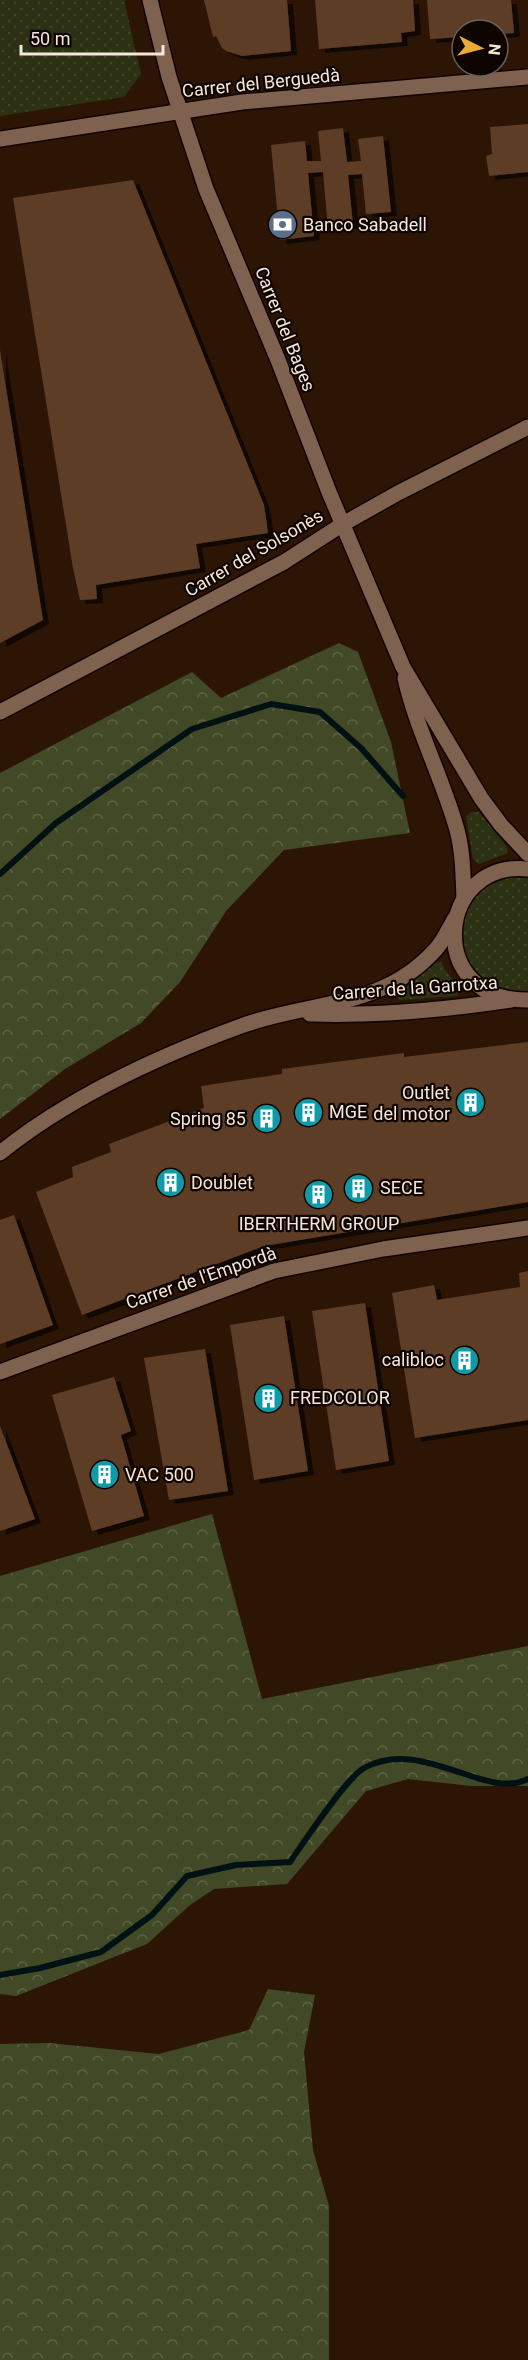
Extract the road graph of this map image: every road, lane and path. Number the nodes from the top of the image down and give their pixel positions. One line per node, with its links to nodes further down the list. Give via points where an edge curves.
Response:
1 (150, 0): 3 (street, Carrer del Bages)
2 (528, 77): 3 (street, Carrer del Berguedà)
3 (180, 110): 4 (street, Carrer del Berguedà); 6 (street, Carrer del Bages, via 206,189)
4 (0, 139)
5 (528, 427): 6 (street, Carrer del Solsonès)
6 (343, 524): 7 (street, Carrer del Bages); 8 (street, Carrer del Solsonès, via 284,562)
7 (403, 667): 9 (street, Carrer del Bages, via 481,798); 11 (street, Carrer del Bages, via 411,704 458,831)
8 (0, 712)
9 (528, 854)
10 (528, 869): 11 (street, via 503,870 487,876)
11 (464, 899): 12 (street, Carrer de la Garrotxa)
12 (455, 918): 13 (street, via 453,936 465,972 478,986); 15 (street, Carrer de la Garrotxa, via 438,947 401,980 354,998)
13 (511, 1000): 14 (street); 15 (street, Carrer de la Garrotxa, via 356,1016)
14 (528, 1000)
15 (286, 1013): 16 (street, Carrer de la Garrotxa, via 244,1024 161,1058 101,1088)
16 (0, 1153)
17 (528, 1227): 18 (street, Carrer de l'Empordà, via 274,1271)
18 (0, 1372)

